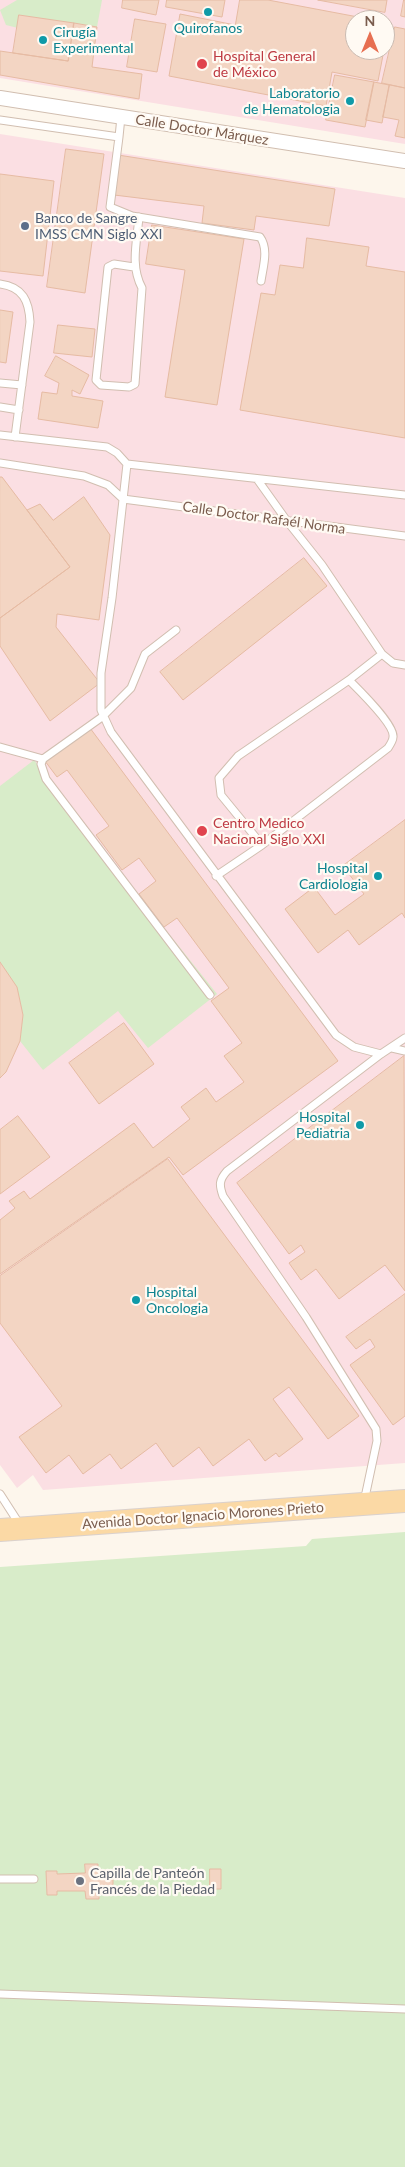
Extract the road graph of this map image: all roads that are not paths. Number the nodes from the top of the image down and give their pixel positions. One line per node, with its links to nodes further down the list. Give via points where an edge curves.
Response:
1 (0, 98): 2 (street, Calle Doctor Márquez)
2 (121, 117): 4 (lane); 5 (street, Calle Doctor Márquez)
3 (0, 120): 4 (lane)
4 (119, 137): 6 (lane, via 110,207)
5 (405, 161)
6 (140, 217): 7 (lane); 8 (lane, via 260,237 265,252)
7 (134, 267): 7 (lane, via 114,264 108,267 96,380 101,385 130,387 135,384 142,288)
8 (260, 281)
9 (0, 284): 11 (lane, via 20,292 29,306)
10 (0, 383): 11 (lane)
11 (22, 385): 13 (lane)
12 (0, 407): 13 (lane)
13 (19, 410): 15 (lane)
14 (0, 435): 15 (lane)
15 (15, 437): 17 (lane, via 107,448)
16 (0, 463): 20 (lane, via 84,476 108,485)
17 (127, 464): 18 (lane); 20 (lane)
18 (257, 479): 19 (lane); 21 (lane)
19 (405, 495)
20 (123, 499): 21 (lane, Calle Doctor Rafaél Norma); 27 (lane, via 101,673)
21 (287, 521): 22 (lane, Calle Doctor Rafaél Norma); 24 (lane, via 322,565)
22 (405, 536)
23 (176, 630): 27 (lane, via 145,654 131,688)
24 (382, 654): 25 (lane, via 393,663); 26 (lane)
25 (405, 665)
26 (349, 680): 30 (lane, via 393,730 394,737 388,748); 30 (lane, via 238,756 219,778 221,795)
27 (102, 717): 29 (lane); 31 (lane)
28 (0, 747): 29 (lane)
29 (42, 759): 32 (lane, via 46,779)
30 (262, 845): 31 (lane)
31 (216, 876): 36 (lane, via 336,1035 354,1047)
32 (210, 995)
33 (405, 1038): 34 (lane)
34 (392, 1048): 35 (lane); 36 (lane)
35 (405, 1051)
36 (381, 1054): 39 (lane, via 227,1171 219,1186 376,1429 374,1465)
37 (0, 1494): 40 (lane)
38 (405, 1501): 39 (main road, Avenida Doctor Ignacio Morones Prieto)
39 (364, 1504): 40 (main road, Avenida Doctor Ignacio Morones Prieto)
40 (22, 1529): 41 (main road, Avenida Doctor Ignacio Morones Prieto)
41 (0, 1530)
42 (0, 1879): 43 (lane)
43 (34, 1879)
44 (0, 1994): 45 (lane)
45 (405, 2009)

